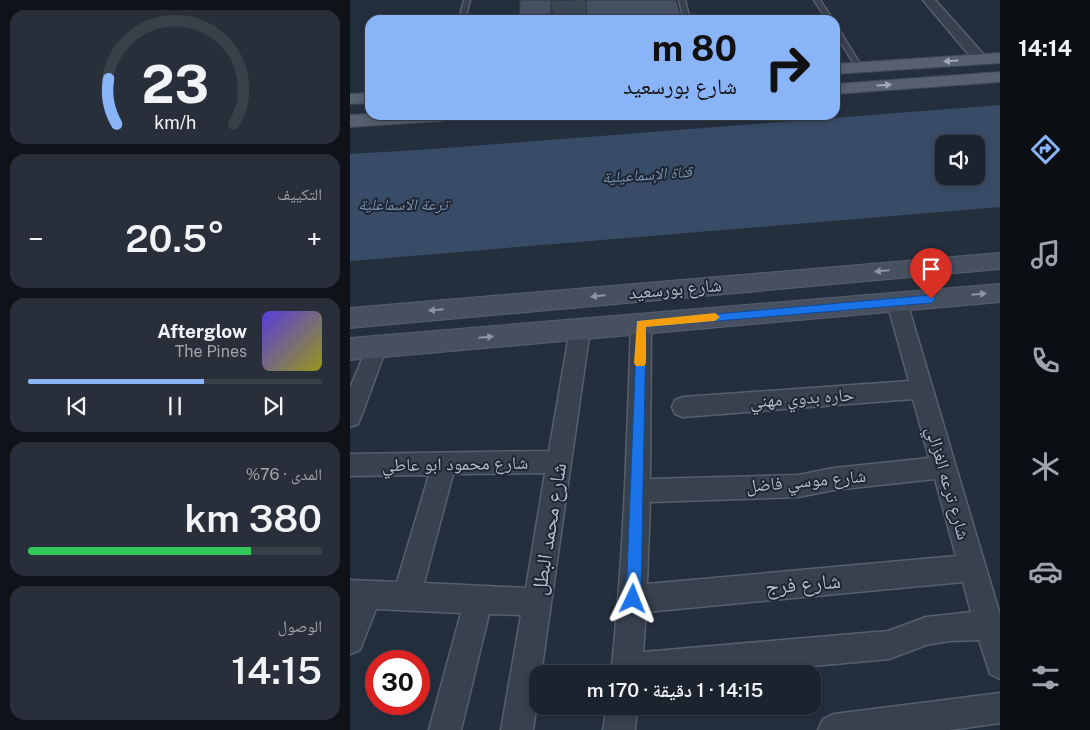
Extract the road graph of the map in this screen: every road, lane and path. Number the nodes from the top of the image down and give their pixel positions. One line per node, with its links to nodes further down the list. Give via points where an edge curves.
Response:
1 (467, 0): 5 (lane)
2 (682, 0): 6 (lane)
3 (818, 0): 7 (lane)
4 (929, 0): 10 (street)
5 (463, 15)
6 (686, 15)
7 (827, 15)
8 (840, 36): 11 (lane)
9 (1000, 58): 10 (main road)
10 (980, 59): 11 (main road, one-way to 11)
11 (859, 67): 12 (main road)
12 (840, 69)
13 (1000, 78): 14 (main road, one-way to 13)
14 (840, 88)
15 (365, 98): 16 (main road)
16 (350, 99)
17 (365, 120): 18 (main road)
18 (350, 121)
19 (1000, 261): 22 (main road, شارع بورسعيد, one-way to 22)
20 (1000, 293): 21 (main road, شارع بورسعيد, one-way to 20)
21 (897, 302): 23 (main road, شارع بورسعيد); 27 (street, شارع ترعه الغزالي)
22 (350, 318)
23 (641, 324): 24 (main road, شارع بورسعيد); 34 (street)
24 (580, 329): 25 (main road, شارع بورسعيد, one-way to 24); 30 (street, شارع محمد البطل)
25 (377, 346): 26 (main road, شارع بورسعيد); 29 (street)
26 (350, 348)
27 (922, 389): 28 (street, حاره بدوي مهني); 33 (street, شارع ترعه الغزالي)
28 (683, 407)
29 (350, 417)
30 (560, 462): 31 (street, شارع محمود ابو عاطي); 40 (street, شارع محمد البطل)
31 (444, 464): 32 (street, شارع محمود ابو عاطي); 37 (street)
32 (350, 465)
33 (944, 467): 34 (street, شارع موسي فاضل, via 798,486); 35 (street, شارع ترعه الغزالي)
34 (638, 491): 39 (street)
35 (973, 568): 39 (street, شارع فرج); 41 (street, شارع ترعه الغزالي)
36 (358, 594): 37 (street); 42 (street)
37 (407, 596): 38 (street)
38 (479, 599): 40 (street); 49 (street)
39 (633, 599): 44 (street)
40 (537, 602): 50 (street, شارع محمد البطل)
41 (989, 626): 43 (street, شارع ترعه الغزالي); 45 (street, via 929,629 888,645)
42 (350, 640)
43 (1000, 664)
44 (628, 665)
45 (687, 665)
46 (1000, 708): 48 (street)
47 (620, 715): 51 (street)
48 (881, 727): 52 (street)
49 (445, 730)
50 (517, 730)
51 (618, 730)
52 (834, 730)

